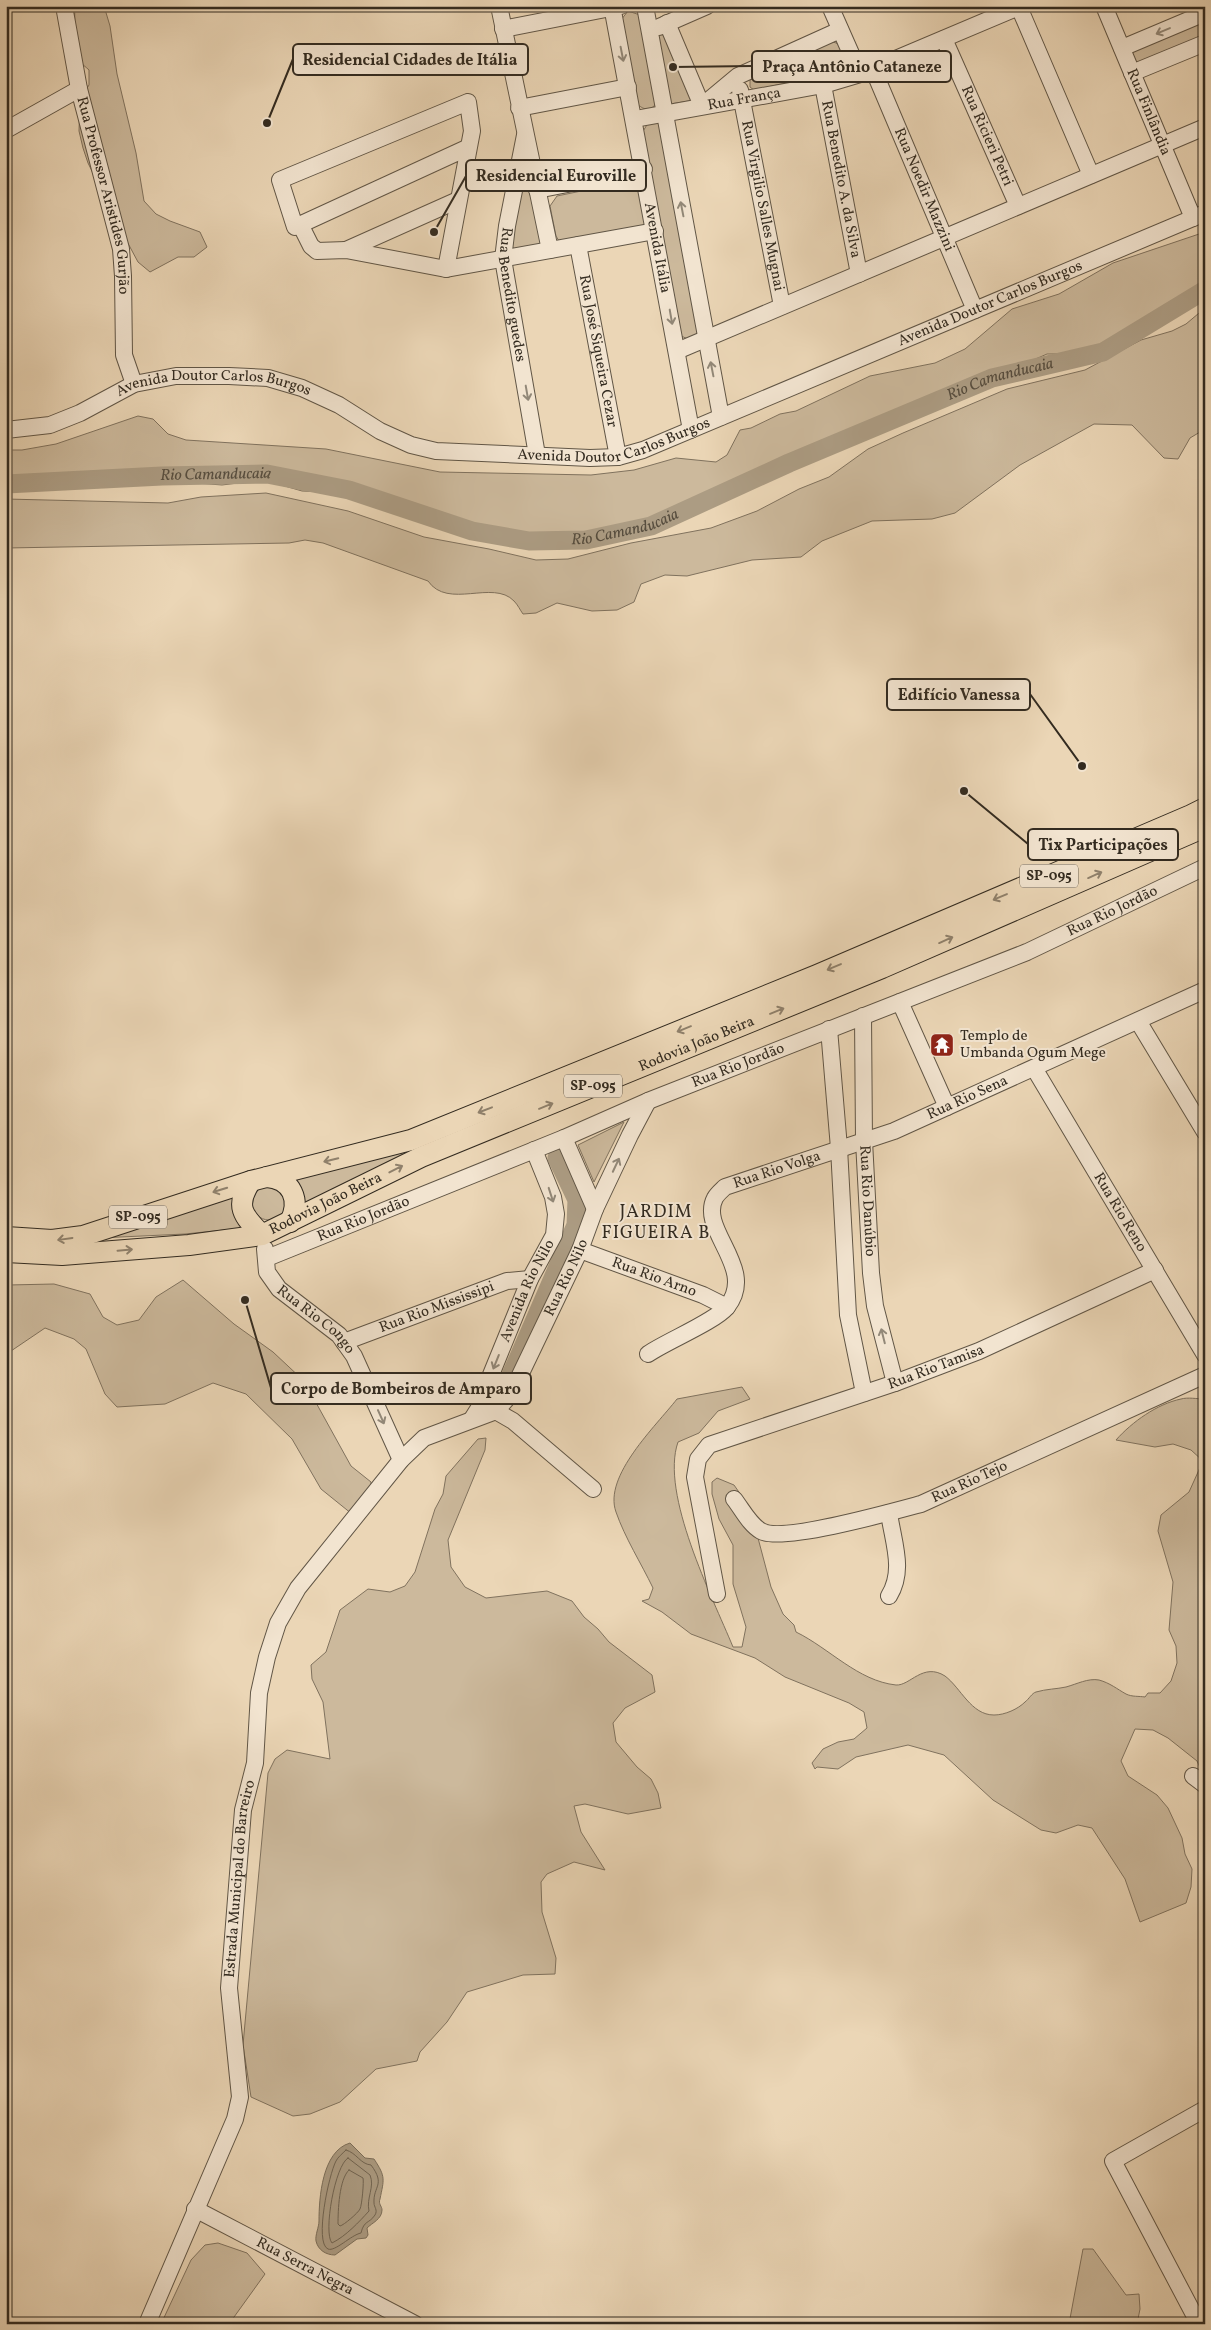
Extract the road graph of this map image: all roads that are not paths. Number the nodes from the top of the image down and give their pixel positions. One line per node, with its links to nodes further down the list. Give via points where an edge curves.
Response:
1 (64, 6): 22 (street, Rua Professor Aristides Gurjão)
2 (499, 6): 11 (street)
3 (644, 6): 13 (street, Avenida Itália)
4 (707, 6): 10 (street)
5 (830, 6): 12 (street, Rua Noedir Mazzini)
6 (1104, 6): 16 (street, Rua Finlândia)
7 (615, 7): 11 (street); 21 (street, Avenida Itália, one-way to 21)
8 (1020, 7): 14 (street, Rua França); 34 (street)
9 (1205, 13): 16 (street, one-way to 16)
10 (668, 24): 13 (street); 24 (street)
11 (504, 29): 25 (street)
12 (840, 30): 17 (street, Rua Noedir Mazzini); 19 (street)
13 (649, 31): 26 (street, Avenida Itália)
14 (944, 39): 17 (street, Rua França); 37 (street, Rua Ricieri Petri)
15 (1205, 43): 18 (street)
16 (1122, 48): 18 (street, Rua Finlândia)
17 (867, 71): 20 (street, Rua França); 41 (street, Rua Noedir Mazzini)
18 (1132, 73): 31 (street, Rua Finlândia)
19 (738, 76): 23 (street, Rua Virgilio Salles Mugnai); 24 (street)
20 (823, 85): 23 (street, Rua França); 47 (street, Rua Benedito A. da Silva)
21 (628, 88): 25 (street); 27 (street, Avenida Itália)
22 (79, 89): 29 (street); 52 (street, Rua Professor Aristides Gurjão, via 121,249 124,355)
23 (742, 99): 24 (street, Rua França); 48 (street, Rua Virgilio Salles Mugnai)
24 (702, 106): 26 (street, Rua França)
25 (519, 108): 30 (street)
26 (664, 113): 27 (street, Rua França); 50 (street, Avenida Itália, one-way to 26)
27 (634, 118): 33 (street, Avenida Itália)
28 (1205, 127): 31 (street)
29 (6, 130)
30 (525, 135): 35 (street); 45 (street, Rua Benedito guedes)
31 (1162, 145): 34 (street); 38 (street, Rua Finlândia)
32 (469, 147): 36 (street); 39 (street); 39 (street, via 472,131 468,102 280,180 295,227)
33 (644, 169): 35 (street); 40 (street, Avenida Itália)
34 (1091, 175): 37 (street)
35 (537, 190): 44 (street)
36 (458, 200): 43 (street); 46 (street)
37 (1018, 206): 41 (street)
38 (1199, 215): 49 (street, Avenida Doutor Carlos Burgos)
39 (300, 224): 43 (street, via 317,251)
40 (655, 231): 42 (street); 51 (street, Avenida Itália, one-way to 51)
41 (944, 238): 47 (street); 49 (street, Rua Noedir Mazzini)
42 (578, 245): 44 (street); 57 (street, Rua José Siqueira Cezar)
43 (346, 250): 46 (street)
44 (550, 250): 45 (street)
45 (503, 259): 46 (street); 56 (street, Rua Benedito guedes, one-way to 56)
46 (446, 269)
47 (859, 274): 48 (street)
48 (782, 306): 50 (street)
49 (974, 310): 53 (street, Avenida Doutor Carlos Burgos)
50 (706, 339): 51 (street); 53 (street, Avenida Itália, one-way to 50)
51 (677, 351): 55 (street, Avenida Itália)
52 (134, 384): 54 (street, Avenida Doutor Carlos Burgos, via 50,425); 56 (street, Avenida Doutor Carlos Burgos, via 176,376 268,378 302,388 339,405 380,432 411,445 436,451)
53 (720, 417): 55 (street, Avenida Doutor Carlos Burgos)
54 (6, 430)
55 (691, 430): 57 (street, Avenida Doutor Carlos Burgos)
56 (537, 456): 57 (street, Avenida Doutor Carlos Burgos)
57 (618, 457)
58 (1205, 808): 74 (main road, Rodovia João Beira / SP-095, one-way to 74, via 816,975 411,1140)
59 (1205, 827): 76 (main road, Rodovia João Beira / SP-095, one-way to 59, via 421,1156 882,968)
60 (1205, 867): 62 (street, Rua Rio Jordão, via 1027,952)
61 (1205, 990): 64 (street, Rua Rio Sena)
62 (900, 1002): 63 (street, Rua Rio Jordão); 68 (street)
63 (863, 1016): 65 (street, Rua Rio Jordão); 71 (street, Rua Rio Danúbio)
64 (1138, 1022): 66 (street, Rua Rio Sena); 69 (street)
65 (829, 1029): 67 (street, Rua Rio Jordão); 72 (street, Rua Rio Danúbio)
66 (1034, 1068): 68 (street, Rua Rio Sena); 82 (street, Rua Rio Reno)
67 (648, 1101): 70 (street, Rua Rio Jordão); 75 (street, Rua Rio Nilo, one-way to 67)
68 (947, 1107): 71 (street, Rua Rio Sena)
69 (1205, 1132)
70 (564, 1138): 73 (street, Rua Rio Jordão); 75 (street)
71 (864, 1141): 72 (street, Rua Rio Sena); 89 (street, Rua Rio Danúbio, one-way to 71, via 875,1306)
72 (839, 1148): 84 (street, Rua Rio Volga, via 725,1186 715,1198 712,1211 715,1226 732,1258 735,1275 734,1290); 90 (street, Rua Rio Danúbio, via 848,1316)
73 (534, 1150): 81 (street, Rua Rio Jordão); 83 (street, Avenida Rio Nilo, one-way to 83, via 553,1197 556,1214 554,1235)
74 (259, 1179): 76 (main road, via 285,1182 293,1191 296,1203); 77 (main road, via 242,1199 242,1210); 78 (main road, Rodovia João Beira / SP-095, one-way to 78, via 83,1236 52,1240)
75 (595, 1209): 79 (street, Rua Rio Nilo)
76 (290, 1222): 77 (main road, Rodovia João Beira / SP-095)
77 (262, 1235): 80 (main road, Rodovia João Beira / SP-095, one-way to 77, via 62,1255 189,1245); 81 (street, Rua Rio Congo)
78 (6, 1237)
79 (580, 1250): 84 (street, Rua Rio Arno); 91 (street, Rua Rio Nilo, via 511,1394)
80 (6, 1252)
81 (267, 1258): 85 (street, Rua Rio Congo, via 267,1272 279,1290)
82 (1155, 1270): 87 (street, Rua Rio Reno); 89 (street, Rua Rio Tamisa, via 979,1351)
83 (530, 1279): 85 (street, Rua Rio Mississipi, via 507,1281); 91 (street, Avenida Rio Nilo, one-way to 91, via 486,1387)
84 (727, 1306): 86 (street, via 706,1322)
85 (344, 1342): 92 (street, Rua Rio Congo, one-way to 92, via 354,1356)
86 (648, 1354)
87 (1205, 1355)
88 (1205, 1375): 95 (street, Rua Rio Tejo, via 921,1504)
89 (895, 1383): 90 (street, Rua Rio Tamisa)
90 (864, 1393): 96 (street, Rua Rio Tamisa, via 709,1445 698,1459 695,1477)
91 (489, 1407): 92 (street, Estrada Municipal do Barreiro, via 472,1419 424,1438); 93 (street, via 513,1421)
92 (401, 1460): 99 (street, Estrada Municipal do Barreiro, via 298,1588 278,1623 267,1657 259,1693 254,1763 243,1810 229,1988 240,2097 234,2119)
93 (593, 1489)
94 (734, 1499): 95 (street, Rua Rio Tejo, via 761,1531 774,1535)
95 (889, 1513): 97 (street, via 898,1573 896,1585)
96 (717, 1594)
97 (889, 1596)
98 (1205, 2109): 102 (street, via 1112,2161)
99 (195, 2209): 100 (street, Estrada Municipal do Barreiro); 101 (street, Rua Serra Negra)
100 (147, 2324)
101 (415, 2324)
102 (1199, 2324)

